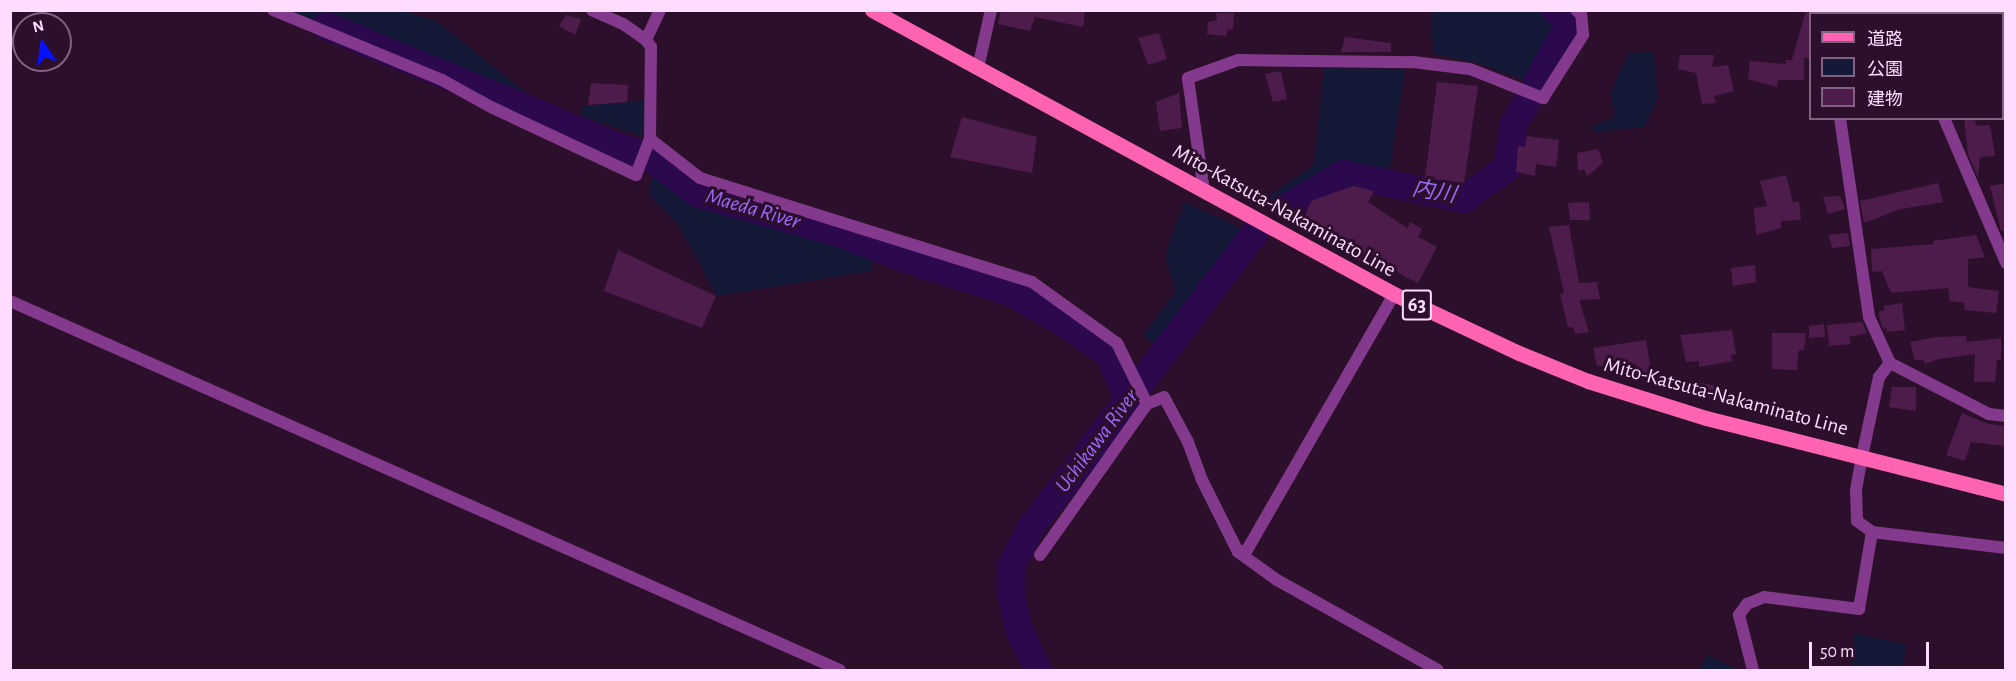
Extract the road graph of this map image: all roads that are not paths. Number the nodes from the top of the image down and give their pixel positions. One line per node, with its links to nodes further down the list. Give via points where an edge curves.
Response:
1 (273, 10): 11 (street, via 442,80 636,175)
2 (592, 10): 7 (street)
3 (660, 10): 7 (street)
4 (872, 10): 8 (main road, Mito-Katsuta-Nakaminato Line / 63)
5 (991, 10): 8 (street)
6 (1576, 10): 12 (street, via 1581,14 1583,35 1543,98 1470,69 1413,62 1238,60 1188,78)
7 (646, 40): 11 (street, via 651,47 652,70)
8 (978, 68): 12 (main road, Mito-Katsuta-Nakaminato Line / 63)
9 (1840, 120): 16 (street, via 1869,317)
10 (1945, 120): 13 (street)
11 (650, 139): 17 (street, via 700,178 1032,282 1117,343)
12 (1204, 191): 14 (main road, Mito-Katsuta-Nakaminato Line / 63)
13 (2006, 263)
14 (1394, 294): 19 (main road, Mito-Katsuta-Nakaminato Line / 63, via 1588,381 1706,418); 23 (street, via 1247,550)
15 (10, 301): 25 (street)
16 (1890, 363): 18 (street, via 1989,414); 19 (street, via 1879,377)
17 (1144, 399): 23 (street, via 1164,397); 24 (street)
18 (2006, 416)
19 (1862, 456): 20 (main road, Mito-Katsuta-Nakaminato Line / 63); 21 (street, via 1856,491 1857,522)
20 (2006, 494)
21 (1872, 532): 22 (street); 27 (street, via 1859,609 1764,597 1747,604 1739,615)
22 (2006, 548)
23 (1238, 552): 26 (street, via 1277,580)
24 (1040, 555)
25 (840, 670)
26 (1438, 670)
27 (1753, 670)

